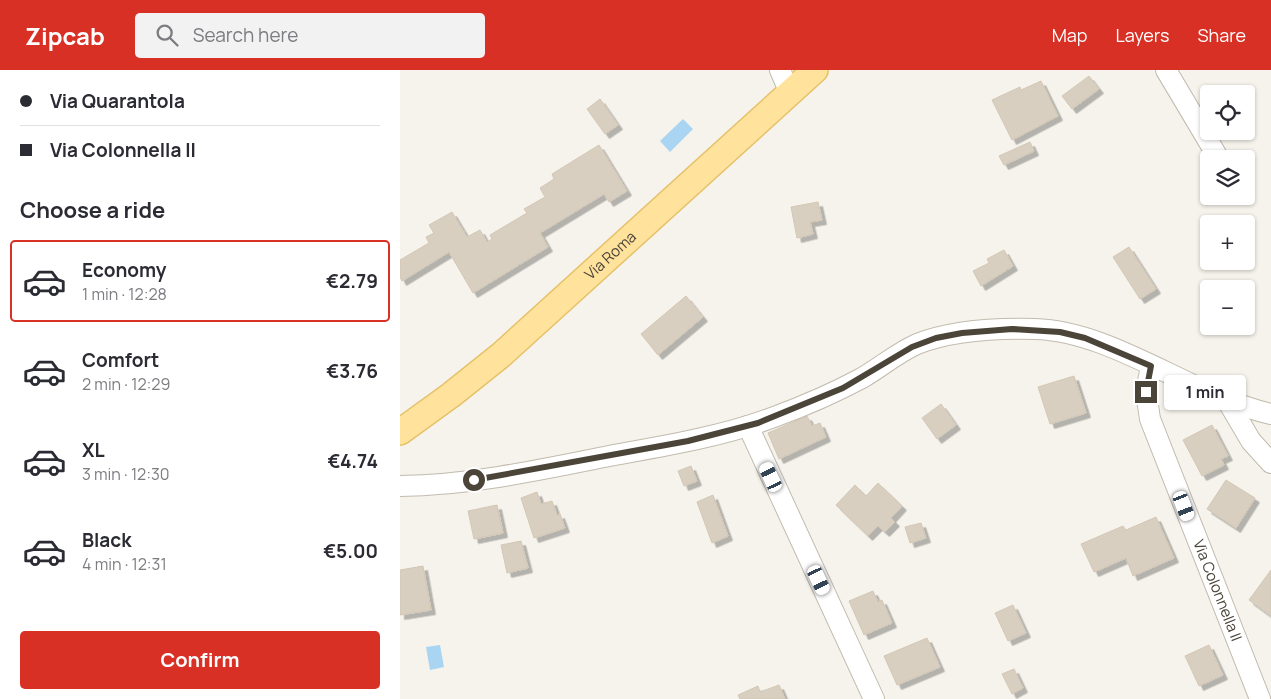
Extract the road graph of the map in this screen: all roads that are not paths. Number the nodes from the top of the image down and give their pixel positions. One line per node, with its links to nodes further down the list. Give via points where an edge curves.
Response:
1 (780, 70): 4 (street)
2 (814, 70): 4 (main road, Via Roma)
3 (1166, 70): 5 (street)
4 (790, 93): 10 (main road, Via Roma, via 506,350)
5 (1214, 150)
6 (1151, 366): 7 (street); 9 (street, via 1085,338 1060,332 1012,329 962,333 912,347 832,393); 13 (street, Via Colonnella II, via 1146,392 1150,419)
7 (1228, 402): 8 (street); 11 (street, via 1251,441)
8 (1271, 414)
9 (748, 426): 12 (street, via 688,441 524,472); 14 (street)
10 (400, 432)
11 (1271, 463)
12 (400, 486)
13 (1252, 680): 15 (street, Via Colonnella II); 16 (street)
14 (874, 699)
15 (1260, 699)
16 (1270, 699)

